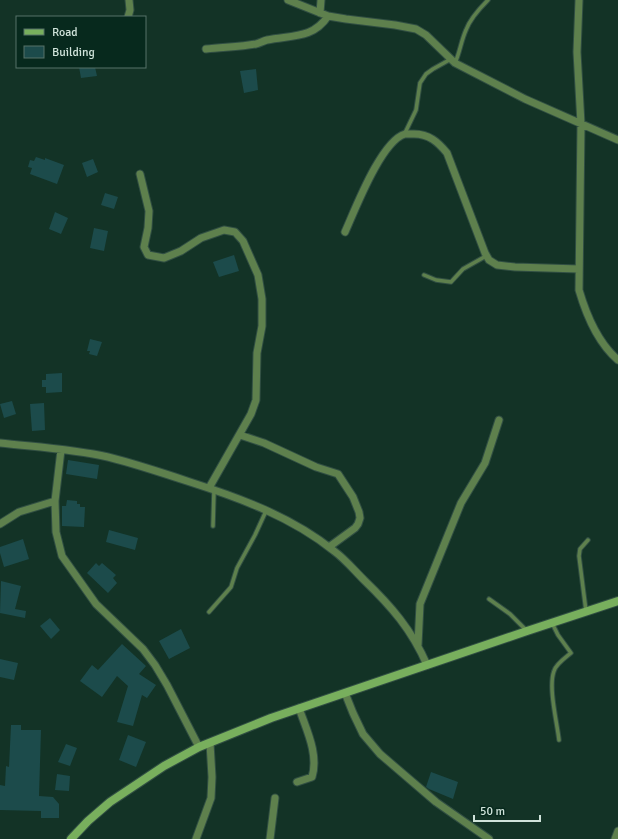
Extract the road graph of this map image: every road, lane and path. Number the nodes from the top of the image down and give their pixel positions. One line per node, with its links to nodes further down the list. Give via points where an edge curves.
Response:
1 (129, 0): 7 (street)
2 (288, 0): 6 (street)
3 (321, 0): 6 (street)
4 (488, 0): 10 (lane, via 467,28 460,53)
5 (579, 0): 11 (street, via 577,52)
6 (320, 13): 8 (street)
7 (128, 16)
8 (328, 16): 9 (street, via 310,32 255,44); 10 (street, via 416,29 426,35)
9 (206, 49)
10 (453, 61): 11 (street, via 525,99); 12 (lane, via 426,74 420,83 416,110)
11 (581, 124): 13 (street); 17 (street)
12 (404, 134): 15 (street, via 384,151); 16 (street, via 430,137 447,153)
13 (618, 140)
14 (140, 174): 21 (street, via 149,211 144,247 148,255 164,258 201,238 224,230 235,232 243,241 258,274 262,298 262,326 257,353 256,400)
15 (345, 232)
16 (486, 256): 17 (street, via 497,264 515,267); 18 (lane, via 463,269 451,282)
17 (579, 269): 19 (street, via 579,290 583,303 606,349)
18 (424, 275)
19 (618, 360)
20 (499, 420): 37 (street, via 486,463 461,503 420,604)
21 (240, 435): 24 (street); 30 (street, via 338,474 353,497 360,518 355,528)
22 (0, 443): 23 (street)
23 (61, 450): 24 (street, via 108,457); 25 (street)
24 (212, 489): 26 (street); 28 (lane)
25 (55, 501): 27 (street, via 19,512); 43 (street, via 56,532 62,556 96,604 155,665)
26 (266, 511): 30 (street); 34 (lane, via 231,587)
27 (0, 524)
28 (213, 526)
29 (588, 540): 33 (lane, via 580,549 579,556)
30 (329, 547): 37 (street, via 386,600)
31 (489, 599): 36 (lane, via 510,614)
32 (618, 601): 33 (main road)
33 (586, 611): 35 (main road)
34 (209, 612)
35 (552, 622): 36 (main road); 41 (lane, via 571,653 554,671 553,693)
36 (527, 631): 38 (main road)
37 (418, 646): 38 (street)
38 (427, 665): 39 (main road)
39 (345, 693): 40 (main road); 50 (street, via 363,734 380,754 436,802)
40 (299, 708): 42 (main road); 44 (street, via 312,746 314,770 312,777)
41 (559, 740)
42 (210, 743): 43 (main road); 48 (street, via 211,798)
43 (199, 747): 47 (main road, via 164,766 110,802 88,820)
44 (298, 782)
45 (275, 798): 49 (street)
46 (618, 831): 51 (street)
47 (71, 839)
48 (196, 839)
49 (270, 839)
50 (489, 839)
51 (615, 839)

